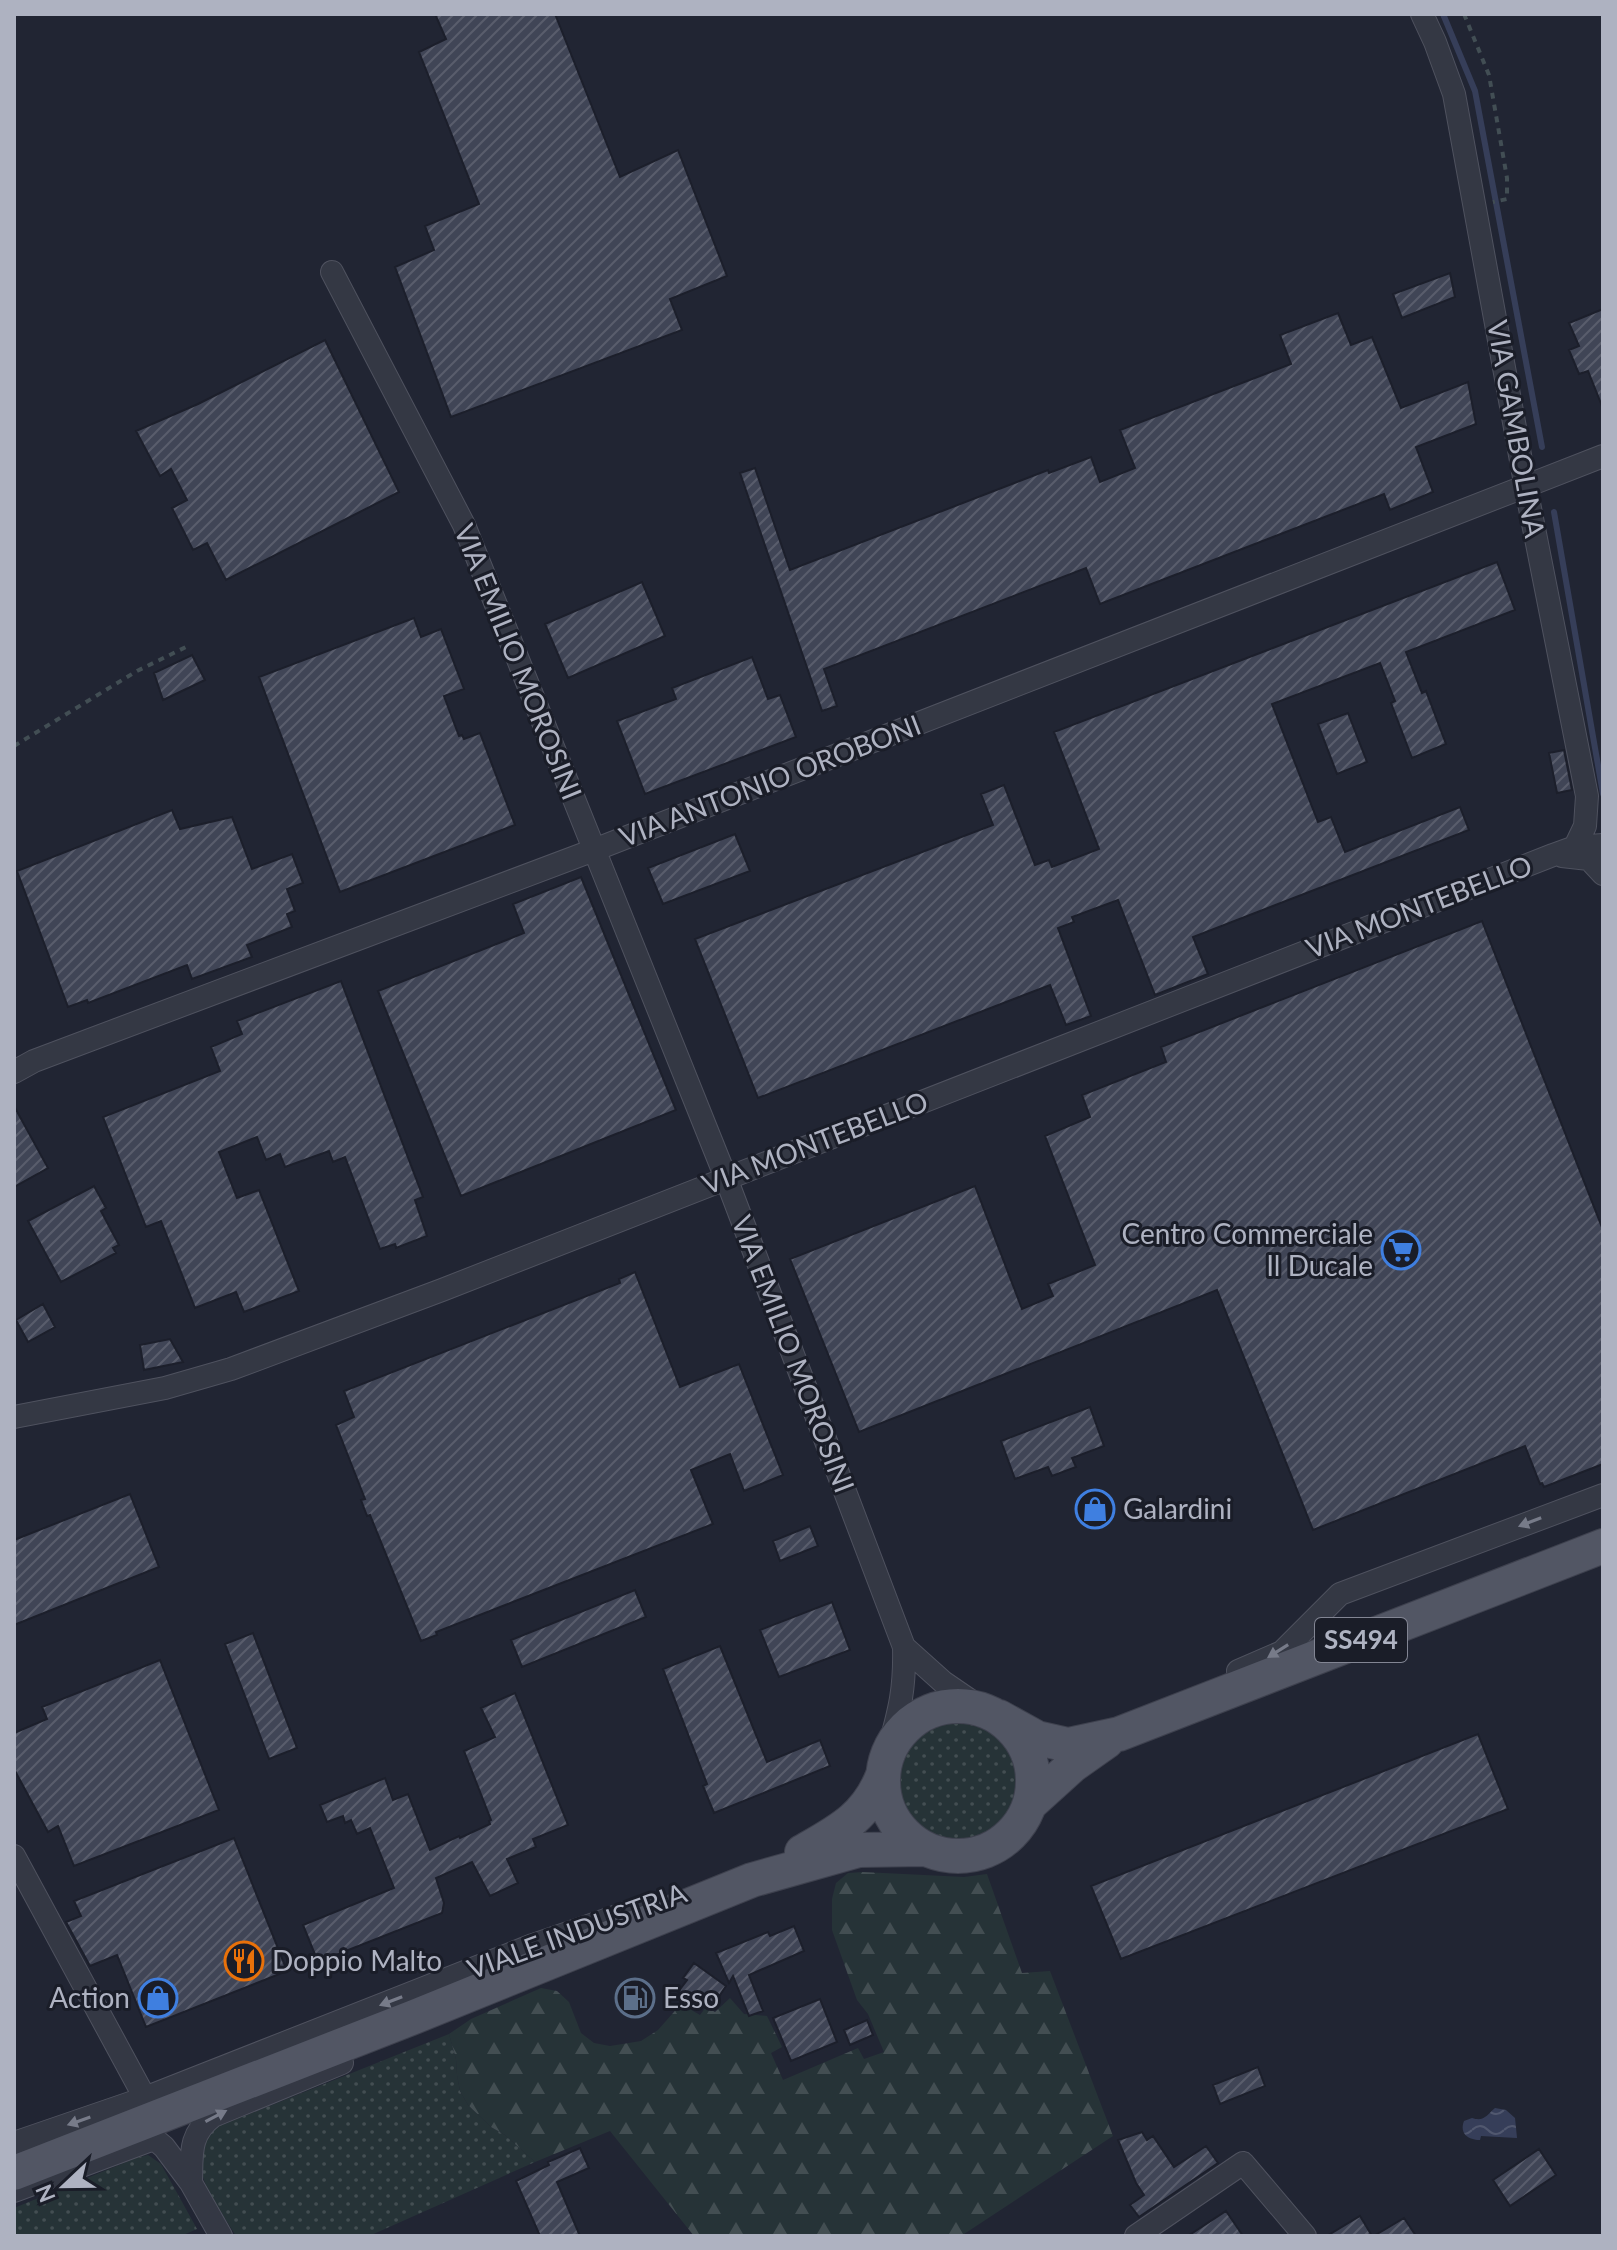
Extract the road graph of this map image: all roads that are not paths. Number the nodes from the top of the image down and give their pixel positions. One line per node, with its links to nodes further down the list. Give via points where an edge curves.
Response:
1 (1422, 14): 4 (street, VIA GAMBOLINA, via 1454,94)
2 (332, 272): 9 (street, VIA EMILIO MOROSINI, via 464,525)
3 (1603, 456): 4 (street, VIA ANTONIO OROBONI)
4 (1526, 488): 5 (street, VIA GAMBOLINA); 9 (street, VIA ANTONIO OROBONI)
5 (1587, 796): 6 (street); 8 (street, VIA GAMBOLINA, via 1585,826)
6 (1603, 836)
7 (1603, 845): 8 (street)
8 (1575, 847): 10 (street)
9 (594, 850): 12 (street, VIA ANTONIO OROBONI); 13 (street, VIA EMILIO MOROSINI)
10 (1553, 855): 11 (street, VIA MONTEBELLO, via 1589,859); 13 (street, VIA MONTEBELLO)
11 (1603, 874)
12 (14, 1072)
13 (726, 1178): 14 (street, VIA MONTEBELLO, via 231,1369 165,1388); 19 (street, VIA EMILIO MOROSINI)
14 (14, 1417)
15 (1603, 1495): 21 (street, one-way to 21, via 1340,1594 1282,1652 1165,1703)
16 (1603, 1546): 18 (main road, VIALE INDUSTRIA / SS494)
17 (1603, 1562): 18 (street, via 1453,1621)
18 (1406, 1623): 21 (main road, VIALE INDUSTRIA / SS494)
19 (904, 1647): 20 (street, VIA EMILIO MOROSINI, via 943,1682); 22 (street, VIA EMILIO MOROSINI, via 905,1681)
20 (990, 1713): 21 (main road, VIALE INDUSTRIA / SS494, via 1037,1738 1068,1745); 22 (main road, VIALE INDUSTRIA / SS494, via 954,1705 928,1711 905,1726); 23 (main road, via 1019,1736 1031,1762)
21 (1119, 1734): 23 (main road, VIALE INDUSTRIA / SS494, via 1073,1765)
22 (886, 1762): 24 (main road, VIALE INDUSTRIA / SS494, via 875,1795 856,1819); 25 (main road, via 883,1790 892,1818)
23 (1030, 1804): 25 (main road, VIALE INDUSTRIA / SS494, via 1016,1829 981,1853 952,1856)
24 (831, 1836): 27 (main road, VIALE INDUSTRIA / SS494); 29 (street, VIALE INDUSTRIA, one-way to 29, via 533,1945)
25 (924, 1849): 27 (main road, VIALE INDUSTRIA / SS494, via 859,1850)
26 (14, 1856): 29 (street)
27 (752, 1880): 28 (main road, VIALE INDUSTRIA / SS494)
28 (414, 2017): 29 (main road, VIALE INDUSTRIA / SS494); 32 (street, one-way to 28, via 193,2143 213,2116 392,2044)
29 (148, 2110): 30 (street, one-way to 30); 31 (main road, SS494)
30 (14, 2143)
31 (14, 2173)
32 (191, 2183): 33 (street, via 164,2147 151,2140); 34 (street)
33 (14, 2191)
34 (221, 2236)
35 (1136, 2236): 36 (street, via 1243,2163)
36 (1305, 2236)

